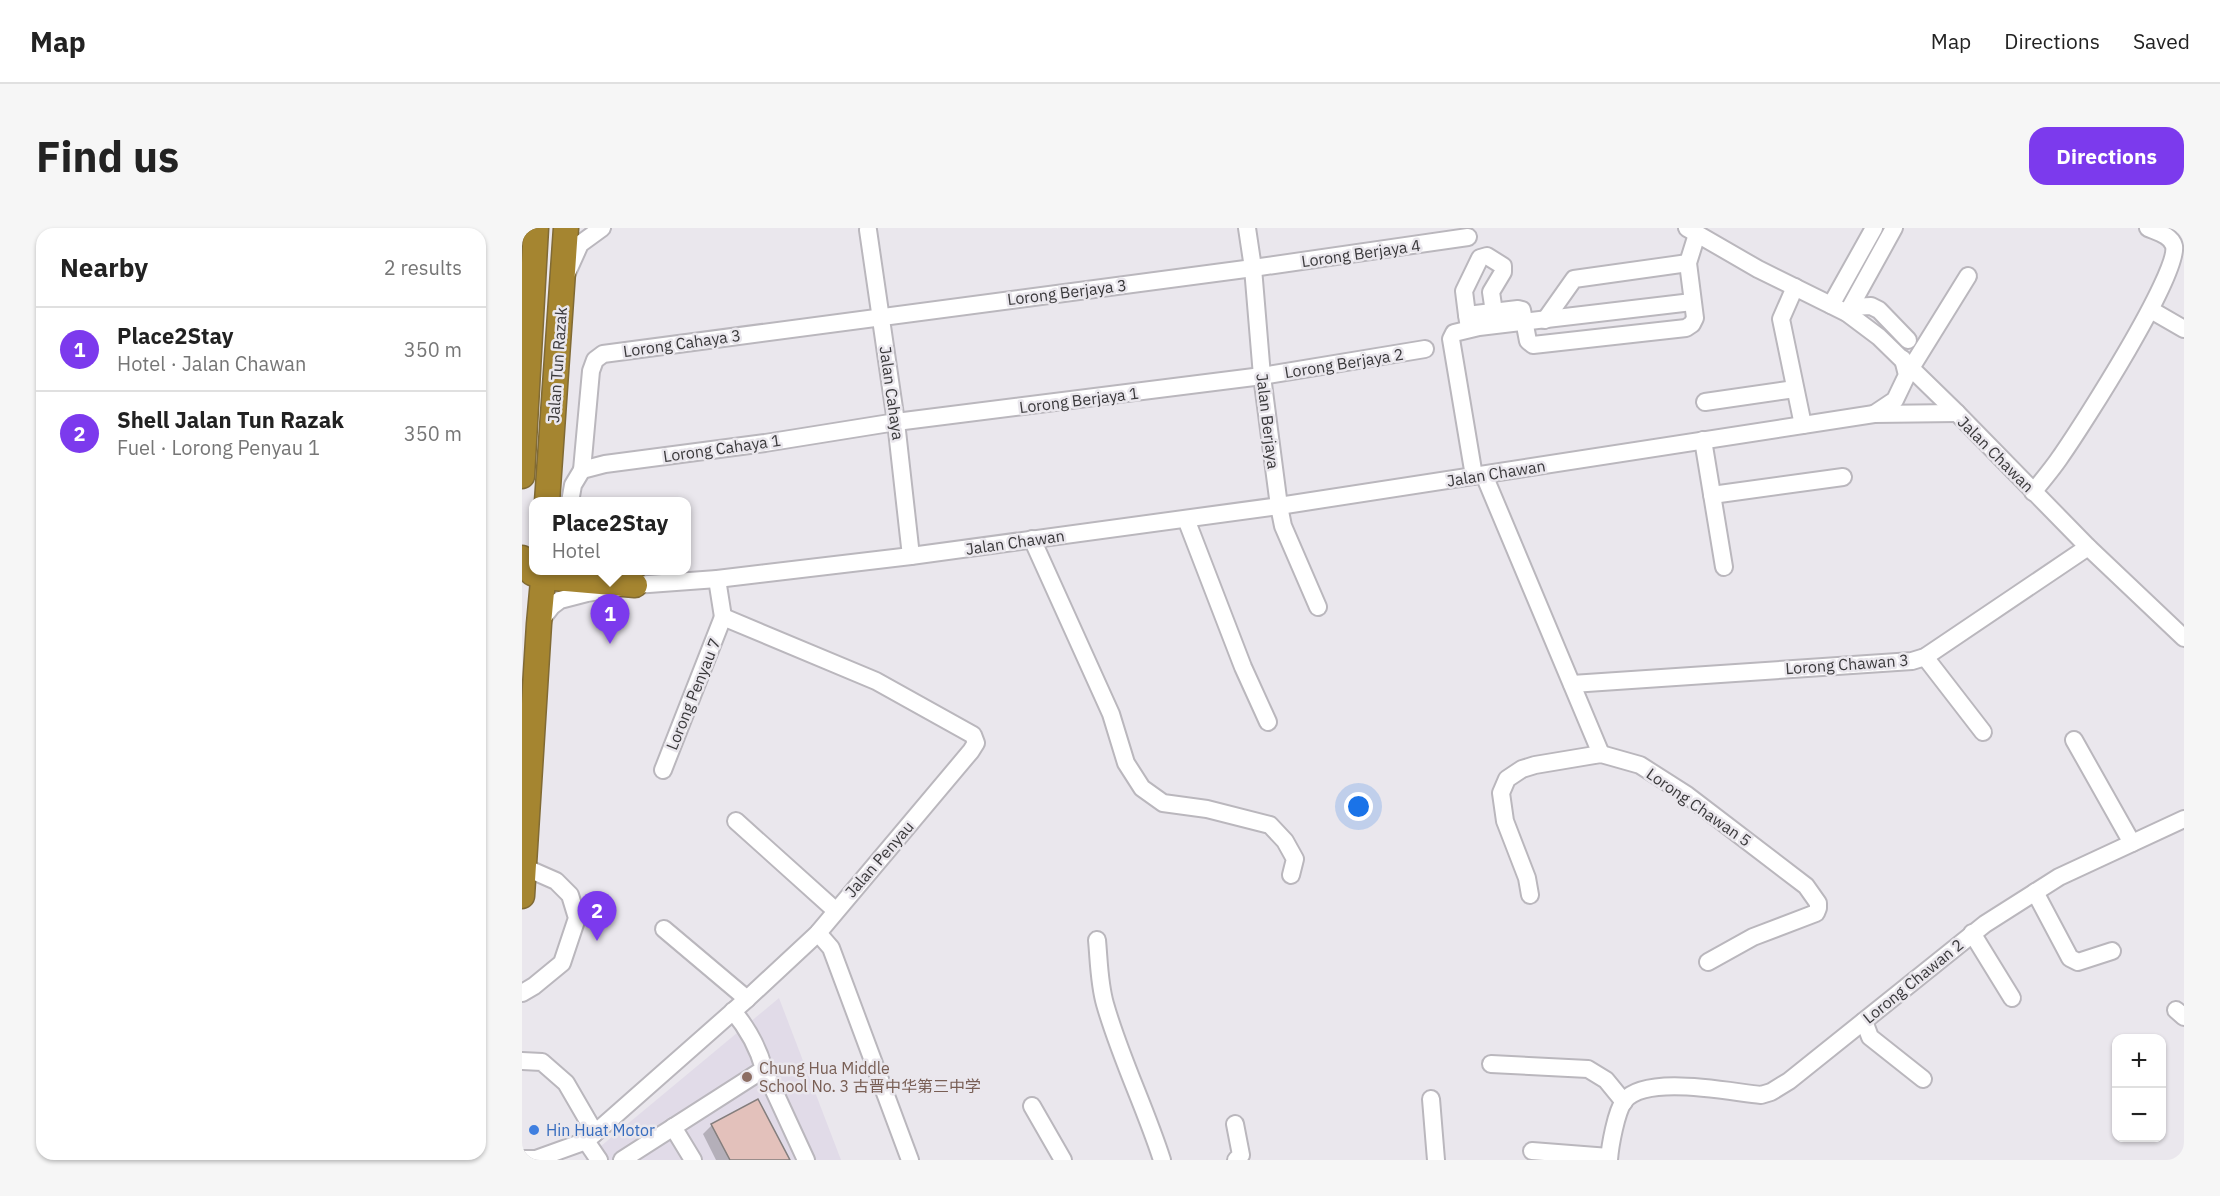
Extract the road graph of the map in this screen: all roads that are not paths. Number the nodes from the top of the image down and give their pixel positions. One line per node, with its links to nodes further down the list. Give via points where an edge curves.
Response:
1 (536, 228): 32 (highway, Jalan Tun Razak)
2 (551, 228): 38 (highway, via 541,350)
3 (566, 228): 15 (highway, Jalan Tun Razak)
4 (602, 228): 15 (street, via 580,244)
5 (1247, 228): 13 (street, Jalan Berjaya)
6 (1874, 228): 18 (street)
7 (1894, 228): 19 (street)
8 (2148, 228): 20 (street, via 2169,237 2174,245 2174,255)
9 (868, 230): 22 (street, Jalan Cahaya)
10 (1692, 231): 12 (street); 16 (street)
11 (1468, 237): 13 (street, Lorong Berjaya 4)
12 (1688, 263): 17 (street); 23 (street, via 1574,279)
13 (1253, 268): 22 (street, Lorong Berjaya 3); 30 (street, Jalan Berjaya)
14 (1968, 276): 29 (street)
15 (563, 282): 46 (highway, Jalan Tun Razak)
16 (1795, 287): 18 (street); 31 (street, via 1781,319)
17 (1692, 302): 23 (street); 25 (street, via 1695,318 1686,328 1533,345 1527,341)
18 (1831, 305): 19 (street)
19 (1849, 310): 27 (street, via 1871,306 1879,310); 29 (street)
20 (2151, 310): 26 (street); 44 (street, via 2060,458)
21 (1494, 312): 24 (street); 24 (street, via 1491,292 1499,278 1477,264 1464,291); 25 (street, via 1522,310)
22 (881, 316): 36 (street, Jalan Cahaya); 40 (street, Lorong Cahaya 3, via 603,354 595,360 591,371)
23 (1545, 320): 25 (street)
24 (1468, 322): 25 (street); 42 (street, via 1451,339)
25 (1525, 322)
26 (2184, 329)
27 (1908, 340)
28 (1425, 349): 30 (street, Lorong Berjaya 2)
29 (1907, 364): 34 (street); 35 (street, via 1907,375 1895,400)
30 (1262, 376): 36 (street, Lorong Berjaya 1); 48 (street, Jalan Berjaya)
31 (1795, 389): 33 (street); 37 (street)
32 (524, 398): 38 (highway, Jalan Tun Razak)
33 (1705, 402)
34 (1957, 413): 35 (street, Jalan Chawan); 44 (street, Jalan Chawan)
35 (1874, 414): 37 (street, Jalan Chawan)
36 (896, 422): 40 (street, Lorong Cahaya 1); 52 (street, Jalan Cahaya)
37 (1803, 425): 39 (street, Jalan Chawan)
38 (526, 438): 41 (highway, Jalan Tun Razak)
39 (1703, 440): 42 (street, Jalan Chawan); 45 (street)
40 (582, 470): 47 (street)
41 (522, 476)
42 (1479, 476): 48 (street, Jalan Chawan); 65 (street)
43 (1843, 477): 45 (street)
44 (2033, 492): 51 (street, Jalan Chawan)
45 (1712, 495): 53 (street)
46 (547, 497)
47 (571, 497)
48 (1279, 506): 49 (street, Jalan Chawan); 60 (street, Jalan Berjaya, via 1283,526)
49 (1186, 519): 50 (street, Jalan Chawan); 66 (street)
50 (1032, 539): 52 (street, Jalan Chawan); 75 (street, via 1111,714 1126,764 1142,788 1163,803 1270,825 1295,859)
51 (2088, 547): 63 (street, Jalan Chawan); 64 (street, Lorong Chawan 3)
52 (911, 556): 58 (street, Jalan Chawan)
53 (1724, 567)
54 (691, 569): 58 (street)
55 (544, 575): 62 (highway)
56 (553, 575): 59 (highway)
57 (659, 575): 59 (street)
58 (717, 579): 59 (street, Jalan Chawan); 61 (street)
59 (642, 585): 62 (street, via 560,600)
60 (1318, 607)
61 (723, 617): 70 (street, Lorong Penyau 7); 79 (street, Jalan Penyau, via 876,681 975,739 971,751)
62 (538, 624): 74 (highway)
63 (2184, 638)
64 (1925, 657): 65 (street, Lorong Chawan 3); 67 (street)
65 (1572, 684): 69 (street)
66 (1268, 722)
67 (1983, 732)
68 (2074, 740): 73 (street)
69 (1601, 754): 77 (street, Lorong Chawan 5, via 1535,765 1507,779 1501,793 1505,821); 85 (street, Lorong Chawan 5, via 1640,765 1687,795 1806,886 1818,903 1816,913 1753,937)
70 (663, 770)
71 (2184, 819): 73 (street, Lorong Chawan 2)
72 (736, 821): 79 (street)
73 (2132, 843): 76 (street, Lorong Chawan 2)
74 (524, 867): 78 (highway); 86 (street, via 556,881 570,895 577,918 562,963)
75 (1291, 875)
76 (2035, 892): 82 (street, Lorong Chawan 2); 84 (street, via 2070,958 2078,962)
77 (1530, 895)
78 (522, 896)
79 (835, 910): 81 (street, Jalan Penyau)
80 (664, 929): 88 (street)
81 (818, 933): 88 (street, Jalan Penyau); 108 (street, via 831,948)
82 (1972, 933): 87 (street); 90 (street, Lorong Chawan 2)
83 (1097, 940): 110 (street, via 1104,1001)
84 (2112, 951)
85 (1708, 962)
86 (522, 993)
87 (2012, 998)
88 (747, 999): 89 (street, Jalan Penyau)
89 (733, 1011): 93 (street, via 759,1050); 100 (street, Jalan Penyau)
90 (1864, 1021): 94 (street, via 1870,1036); 95 (street, Lorong Chawan 2, via 1771,1092 1761,1095 1674,1086 1652,1088)
91 (522, 1061): 100 (street, via 542,1062 560,1077 572,1092)
92 (1491, 1064): 95 (street, via 1588,1069)
93 (764, 1069): 99 (street); 107 (street)
94 (1923, 1079)
95 (1629, 1097): 102 (street, via 1617,1119)
96 (1431, 1099): 112 (street)
97 (1032, 1106): 109 (street)
98 (1235, 1124): 111 (street, via 1242,1149)
99 (673, 1127): 105 (street); 106 (street)
100 (591, 1137): 103 (street, Jalan Penyau, via 537,1159); 104 (street)
101 (1532, 1151): 102 (street)
102 (1609, 1158)
103 (522, 1159)
104 (599, 1160)
105 (621, 1160)
106 (693, 1160)
107 (806, 1160)
108 (910, 1160)
109 (1063, 1160)
110 (1162, 1160)
111 (1236, 1160)
112 (1436, 1160)

